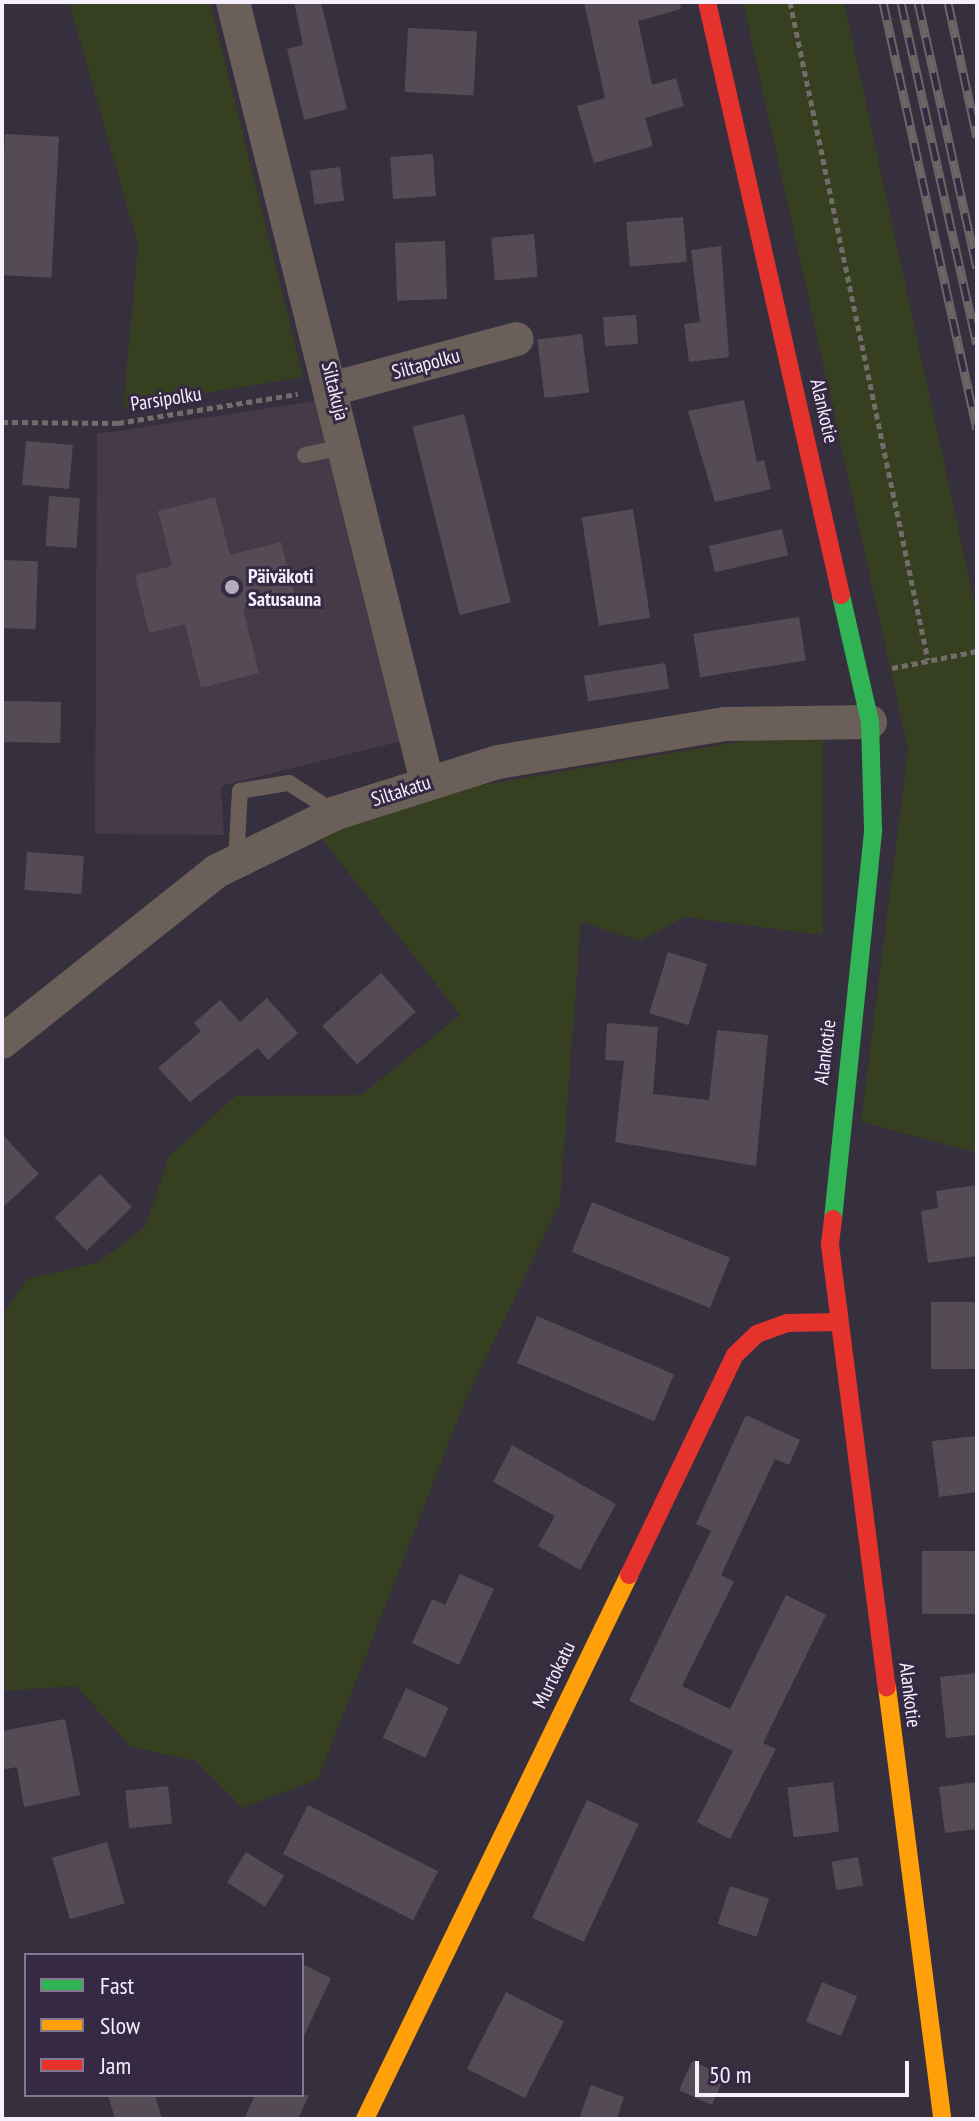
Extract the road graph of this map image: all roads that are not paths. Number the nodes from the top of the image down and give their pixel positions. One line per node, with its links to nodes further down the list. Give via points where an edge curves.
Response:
1 (233, 2): 4 (street, Siltakuja)
2 (707, 2): 7 (street, Alankotie)
3 (517, 339): 4 (street, Siltapolku)
4 (335, 388): 5 (street, Siltakuja)
5 (348, 445): 6 (lane); 8 (street, Siltakuja)
6 (305, 455)
7 (870, 722): 8 (street, Siltakatu, via 725,724 498,762); 12 (street, Alankotie, via 873,829 830,1245)
8 (427, 782): 9 (street, Siltakatu)
9 (336, 813): 10 (street, Siltakatu); 10 (lane, via 289,783 240,791)
10 (236, 860): 11 (street, Siltakatu)
11 (2, 1042)
12 (839, 1322): 13 (street, Murtokatu, via 787,1323 757,1334 735,1355); 14 (street, Alankotie)
13 (365, 2119)
14 (942, 2119)

